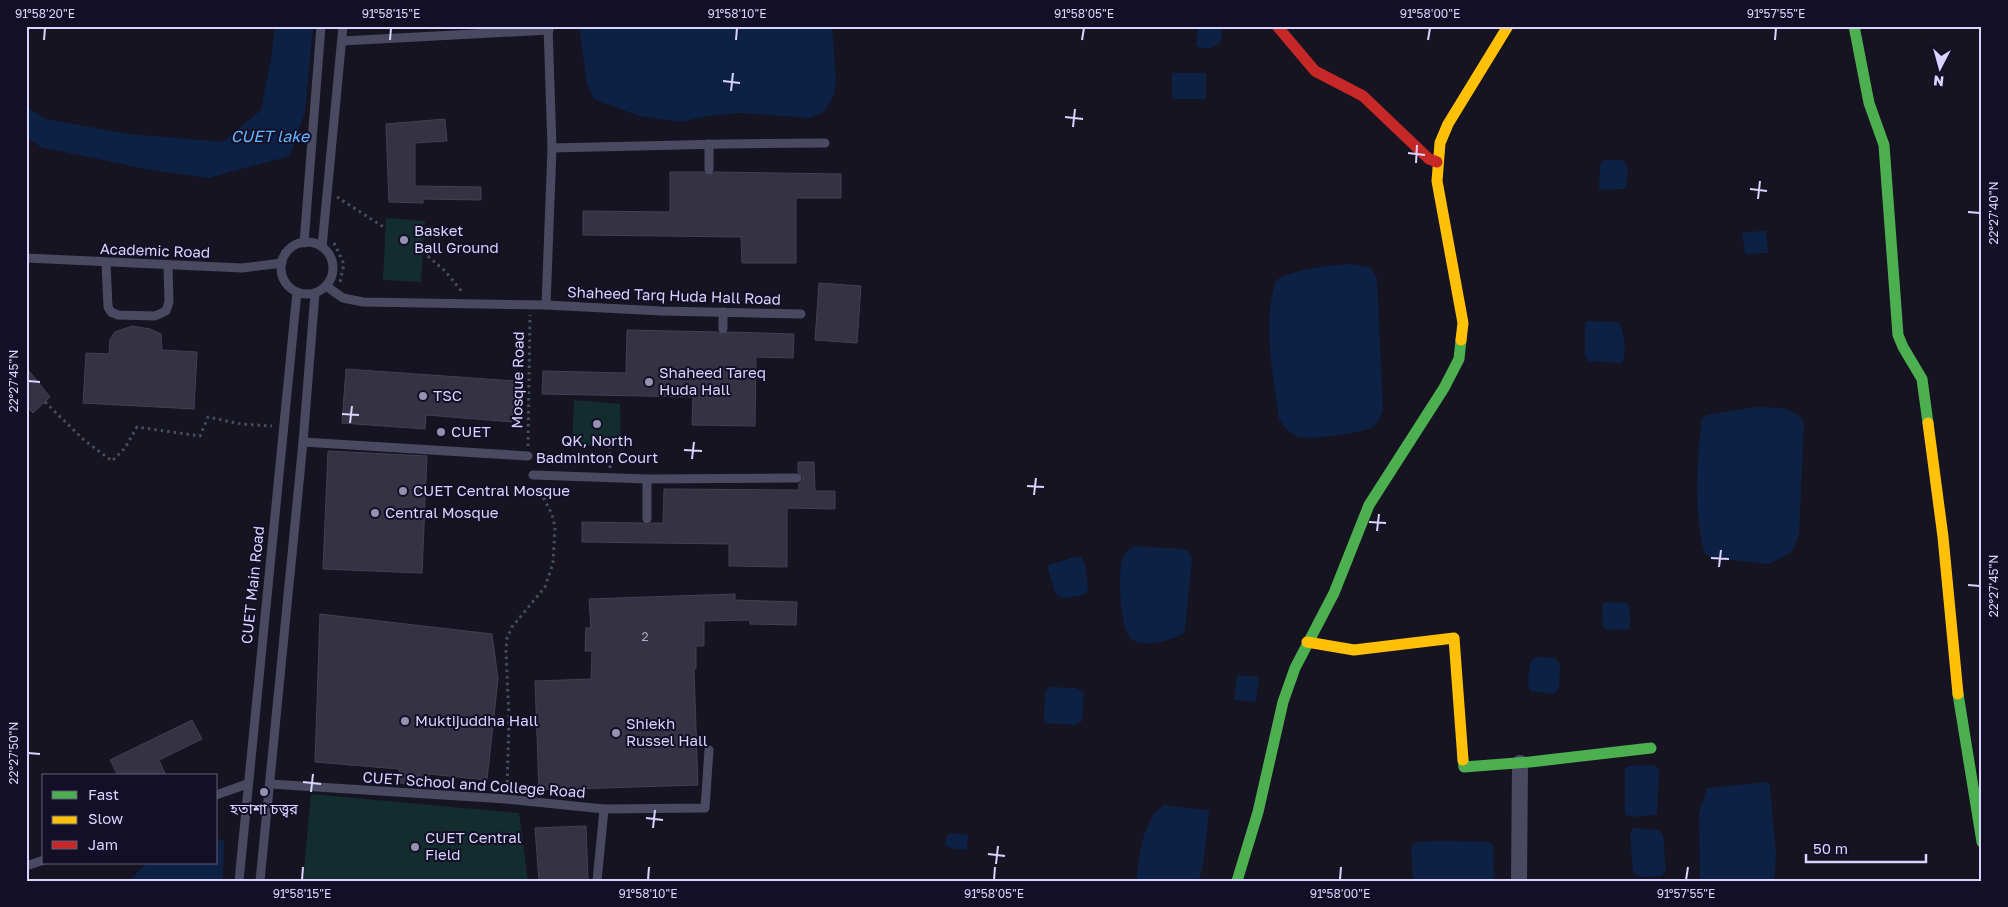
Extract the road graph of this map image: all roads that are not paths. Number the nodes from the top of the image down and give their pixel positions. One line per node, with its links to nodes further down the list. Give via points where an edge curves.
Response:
1 (321, 26): 13 (lane)
2 (343, 26): 7 (lane)
3 (1277, 26): 11 (street, via 1315,71 1363,96 1428,159)
4 (1508, 26): 11 (street, via 1448,124)
5 (1854, 26): 40 (street, via 1868,104 1884,144 1898,335 1922,379 1959,703)
6 (548, 28): 7 (lane); 10 (lane)
7 (342, 41): 14 (lane)
8 (825, 143): 9 (lane)
9 (709, 144): 10 (lane); 12 (lane)
10 (552, 148): 22 (lane)
11 (1437, 162): 32 (street, via 1437,181 1463,323 1459,359 1370,505 1334,593)
12 (709, 170)
13 (304, 243): 14 (lane); 17 (lane, via 290,249)
14 (322, 247): 19 (lane, via 330,257 333,269)
15 (26, 258): 16 (lane, Academic Road)
16 (106, 263): 18 (lane, Academic Road); 18 (lane, via 108,307 118,315 156,316 166,311 169,302)
17 (282, 263): 18 (lane, Academic Road, via 242,268); 20 (lane, via 284,280)
18 (168, 265)
19 (326, 286): 21 (lane); 22 (lane, Shaheed Tarq Huda Hall Road, via 343,298 363,302)
20 (297, 292): 21 (lane); 36 (lane, CUET Main Road)
21 (315, 293): 26 (lane)
22 (546, 305): 23 (lane, Shaheed Tarq Huda Hall Road)
23 (723, 312): 24 (lane, Shaheed Tarq Huda Hall Road); 25 (lane)
24 (801, 314)
25 (723, 329)
26 (303, 442): 27 (lane); 37 (lane)
27 (528, 456)
28 (533, 475): 30 (lane)
29 (797, 478): 30 (lane)
30 (647, 479): 31 (lane)
31 (647, 519)
32 (1307, 642): 35 (street, via 1354,650 1454,638 1464,767); 46 (street, via 1283,702)
33 (1651, 748): 35 (street)
34 (709, 750): 39 (lane, via 705,808)
35 (1520, 763): 47 (street)
36 (247, 784): 38 (lane); 43 (lane, CUET Main Road)
37 (270, 784): 39 (lane, CUET School and College Road, via 506,799); 44 (lane)
38 (218, 795)
39 (604, 809): 45 (lane, CUET School and College Road)
40 (1982, 842)
41 (42, 861): 42 (lane)
42 (26, 866)
43 (238, 881)
44 (260, 881)
45 (597, 881)
46 (1238, 881)
47 (1519, 881)

